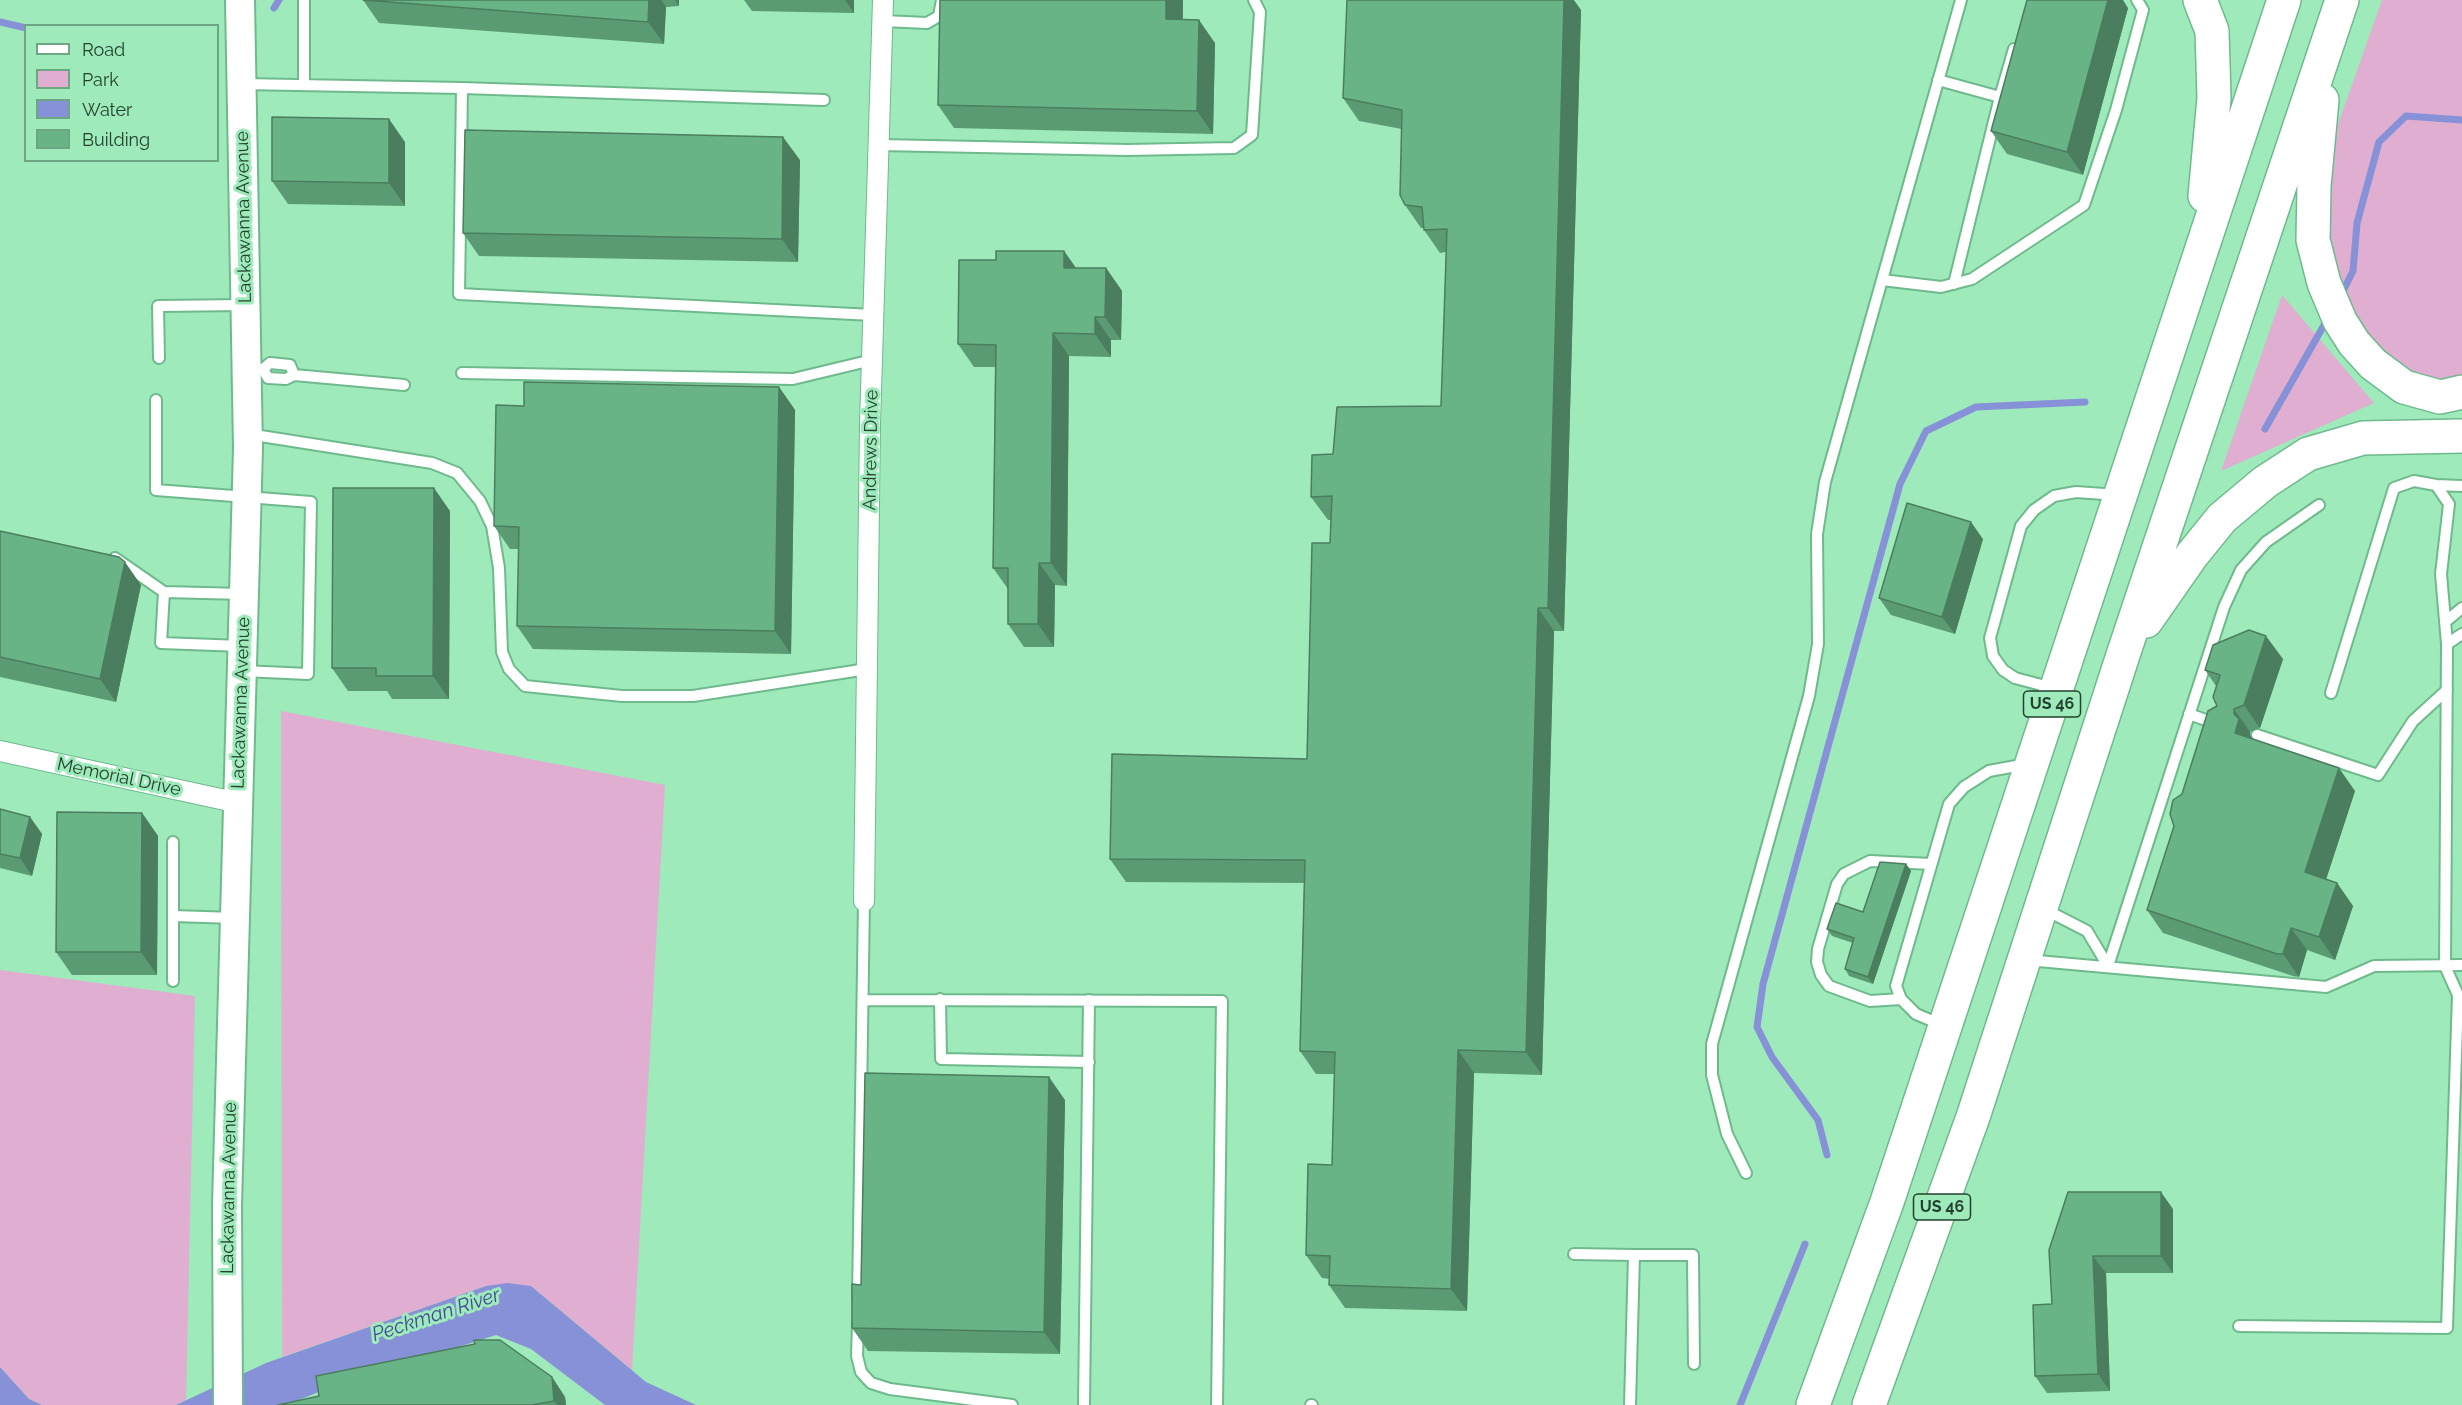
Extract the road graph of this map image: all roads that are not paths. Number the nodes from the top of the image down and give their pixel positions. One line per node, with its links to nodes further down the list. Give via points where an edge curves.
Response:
1 (240, 0): 15 (street, Lackawanna Avenue)
2 (304, 0): 16 (lane)
3 (883, 0): 11 (street, Andrews Drive)
4 (942, 0): 11 (lane, via 939,16 927,24)
5 (1254, 0): 20 (lane, via 1260,12 1252,135 1234,148)
6 (1961, 0): 14 (lane)
7 (2137, 0): 23 (lane, via 2143,9 2084,205 1972,279)
8 (2200, 0): 21 (highway, via 2212,31 2214,98)
9 (2284, 0): 21 (highway, US 46)
10 (2342, 0): 13 (highway, US 46)
11 (883, 21): 20 (street, Andrews Drive)
12 (2019, 32): 18 (lane)
13 (2328, 43): 31 (highway, via 2314,186 2313,240 2324,283 2340,321 2373,364 2404,387); 47 (highway, US 46)
14 (1938, 80): 18 (lane); 22 (lane)
15 (242, 84): 16 (lane); 24 (street, Lackawanna Avenue)
16 (304, 85): 17 (lane)
17 (462, 88): 19 (lane); 25 (lane, via 459,294)
18 (2000, 97): 23 (lane)
19 (824, 100)
20 (880, 145): 25 (street, Andrews Drive)
21 (2198, 258): 38 (highway, US 46)
22 (1882, 280): 23 (lane, via 1941,287); 76 (lane, via 1825,482 1817,534 1818,644 1809,696 1710,1055 1728,1134)
23 (1954, 284)
24 (246, 304): 26 (lane, via 158,306); 28 (street, Lackawanna Avenue)
25 (873, 315): 27 (street, Andrews Drive)
26 (159, 358)
27 (872, 360): 29 (lane, via 793,379); 49 (street, Andrews Drive)
28 (255, 368): 30 (lane, via 270,363 290,365 294,375); 33 (street, Lackawanna Avenue)
29 (462, 373)
30 (404, 385)
31 (2455, 396)
32 (156, 400): 37 (lane, via 156,490)
33 (248, 434): 37 (street, Lackawanna Avenue); 49 (lane, via 432,463 457,473 480,501 492,526 499,568 502,652 509,669 525,686 622,696 693,696)
34 (2462, 436): 47 (highway, via 2363,438 2308,454 2265,482 2222,518)
35 (2436, 485): 36 (lane); 44 (lane, via 2449,504 2441,574); 52 (lane, via 2414,481 2394,488)
36 (2462, 486)
37 (247, 496): 42 (street, Lackawanna Avenue); 48 (lane, via 311,502 308,674)
38 (2121, 496): 50 (highway, US 46); 50 (lane, via 2076,492 2054,496 2020,526 1990,638 1993,656 2015,678)
39 (2319, 505): 53 (lane, via 2266,542 2241,570 2224,607)
40 (108, 556): 41 (lane, via 119,559)
41 (164, 592): 42 (lane); 48 (lane, via 161,643)
42 (244, 594): 48 (street, Lackawanna Avenue)
43 (2462, 608): 44 (lane)
44 (2445, 622): 46 (lane)
45 (2462, 634): 46 (lane)
46 (2447, 644): 51 (lane)
47 (2124, 652): 62 (highway, US 46)
48 (243, 659): 58 (street, Lackawanna Avenue)
49 (867, 669): 61 (street, Andrews Drive)
50 (2057, 689): 57 (highway, US 46)
51 (2447, 690): 55 (lane, via 2413,721 2378,775); 68 (lane)
52 (2331, 693)
53 (2189, 714): 54 (lane); 67 (lane)
54 (2226, 728)
55 (2257, 735)
56 (0, 751): 58 (street, Memorial Drive)
57 (2032, 763): 60 (lane, via 1989,771 1964,787 1949,804); 74 (highway, US 46)
58 (239, 803): 64 (street, Lackawanna Avenue)
59 (173, 842): 63 (lane)
60 (1931, 864): 72 (lane, via 1896,986); 72 (lane, via 1870,861 1844,874 1837,884 1818,949 1817,962 1829,986 1870,1002)
61 (864, 901): 73 (lane)
62 (2041, 907): 65 (highway, US 46); 67 (lane, via 2087,931)
63 (173, 916): 64 (lane); 69 (lane)
64 (235, 918): 81 (street, Lackawanna Avenue, via 227,1204)
65 (2024, 959): 67 (lane); 87 (highway, US 46, via 1970,1128)
66 (2462, 965): 68 (lane)
67 (2108, 966): 68 (lane, via 2326,987 2374,966)
68 (2445, 966): 79 (lane, via 2458,995 2447,1329)
69 (173, 981)
70 (940, 999): 71 (lane); 73 (lane); 75 (lane, via 941,1059)
71 (1089, 999): 75 (lane); 84 (lane, via 1222,1000)
72 (1901, 999): 74 (lane, via 1916,1014)
73 (863, 1000): 82 (lane, via 857,1356 861,1372 871,1383 890,1389)
74 (1945, 1027): 86 (highway, US 46, via 1887,1203)
75 (1089, 1062): 83 (lane)
76 (1746, 1173)
77 (1574, 1254): 78 (lane)
78 (1634, 1255): 80 (lane, via 1693,1255); 85 (lane)
79 (2239, 1326)
80 (1694, 1364)
81 (228, 1405)
82 (1012, 1405)
83 (1084, 1405)
84 (1217, 1405)
85 (1630, 1405)
86 (1813, 1405)
87 (1869, 1405)

